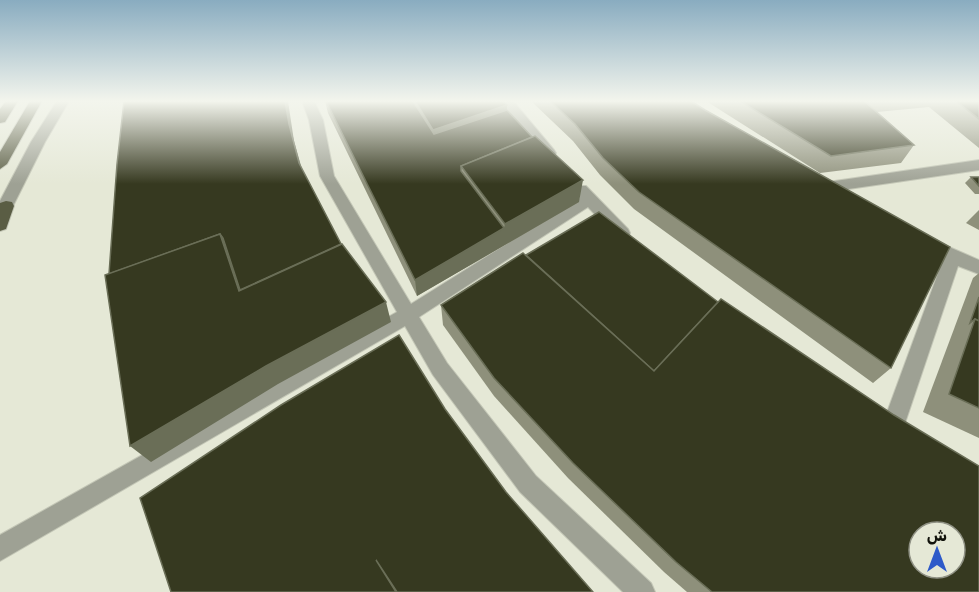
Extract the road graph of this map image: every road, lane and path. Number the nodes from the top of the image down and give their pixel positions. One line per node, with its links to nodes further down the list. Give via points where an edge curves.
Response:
1 (20, 129): 5 (highway)
2 (46, 129): 9 (street)
3 (318, 129): 15 (street, via 327,176)
4 (530, 129): 7 (street)
5 (0, 164)
6 (979, 165): 8 (street, via 816,185)
7 (589, 199): 12 (street); 15 (street)
8 (843, 199)
9 (3, 211): 10 (highway)
10 (0, 225)
11 (915, 237): 13 (street)
12 (632, 241)
13 (952, 257): 14 (street); 17 (street)
14 (979, 267)
15 (408, 315): 19 (street); 20 (street, via 440,369 528,484)
16 (874, 414): 17 (street)
17 (893, 426): 18 (street)
18 (912, 436)
19 (0, 549)
20 (642, 592)

